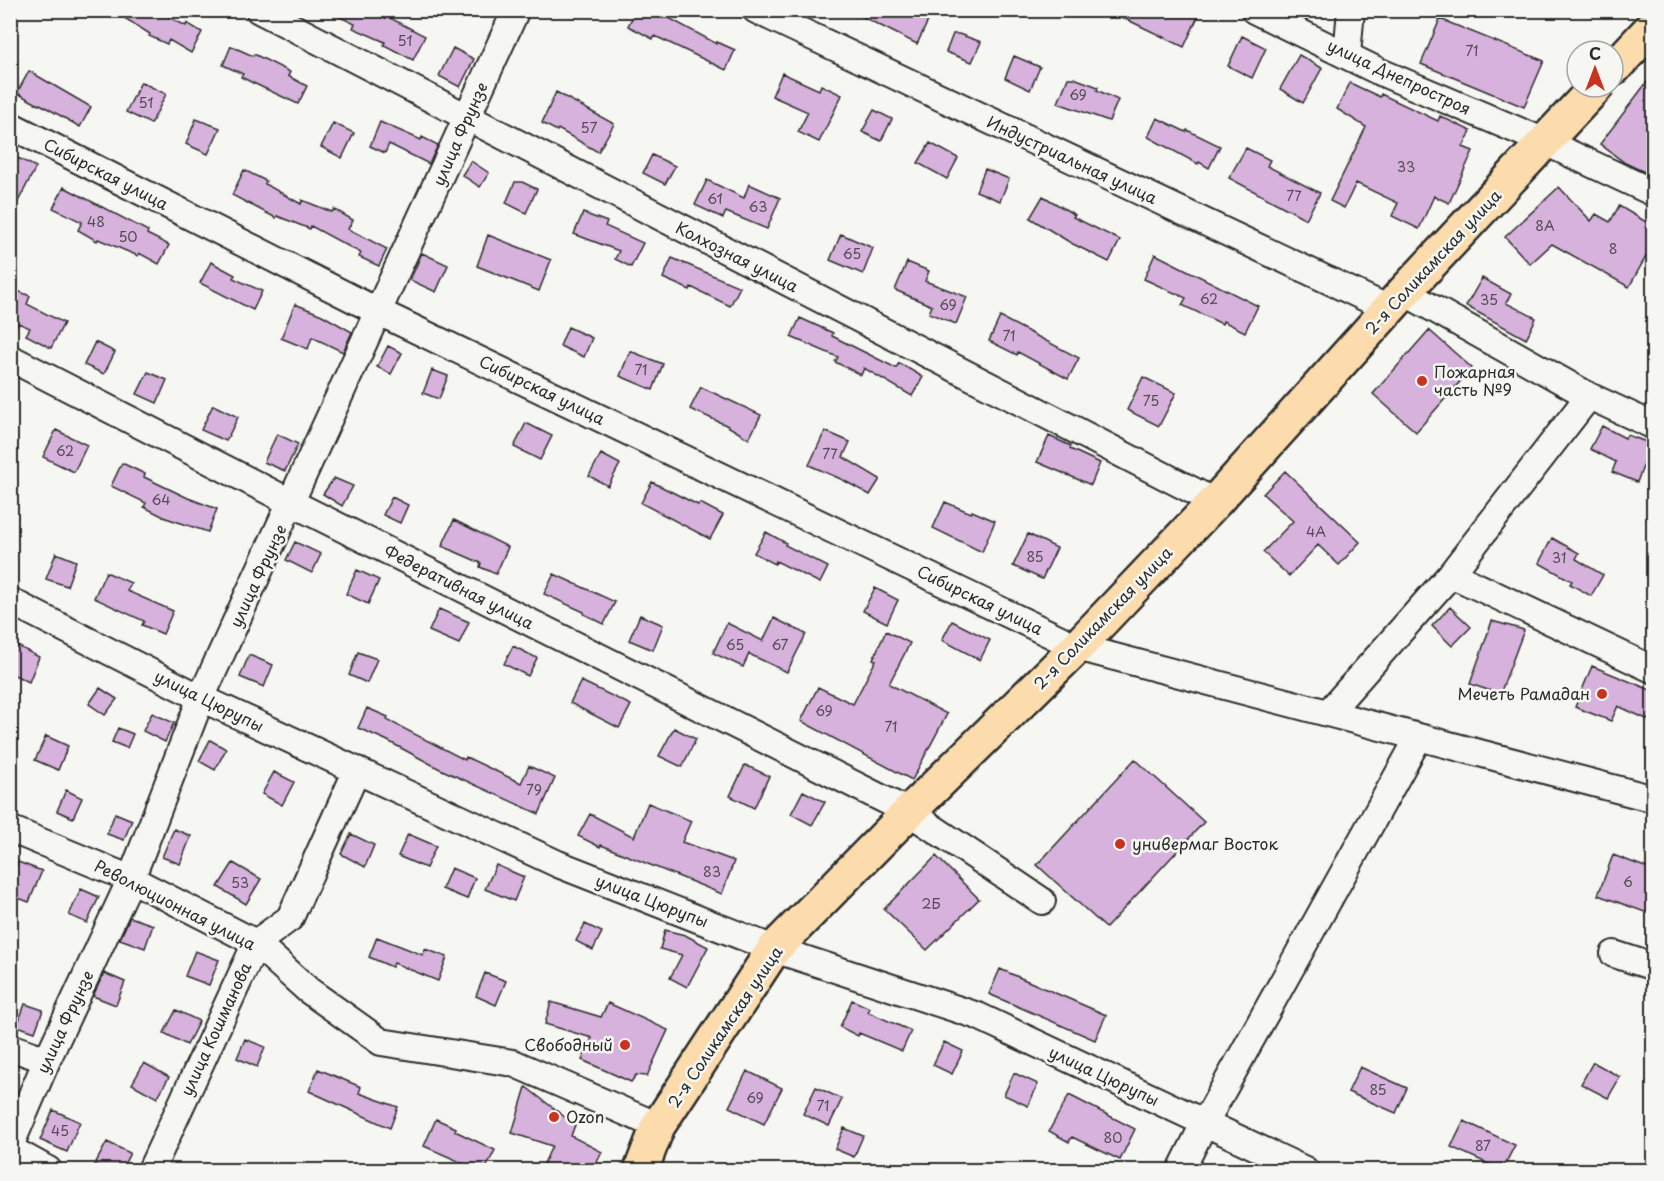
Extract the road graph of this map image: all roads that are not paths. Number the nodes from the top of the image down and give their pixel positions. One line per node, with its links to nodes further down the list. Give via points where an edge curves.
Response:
1 (259, 10): 10 (street, Колхозная улица)
2 (516, 10): 10 (street, улица Фрунзе)
3 (756, 10): 14 (street, Индустриальная улица)
4 (1254, 10): 7 (street, улица Днепростроя)
5 (1351, 10): 7 (street)
6 (1653, 25): 8 (main road)
7 (1347, 54): 12 (street, улица Днепростроя)
8 (1625, 56)
9 (1585, 99): 12 (main road, 2-я Соликамская улица)
10 (467, 118): 15 (street, улица Фрунзе); 19 (street, Колхозная улица)
11 (10, 125): 15 (street, Сибирская улица)
12 (1545, 142): 13 (street, улица Днепростроя); 14 (main road, 2-я Соликамская улица)
13 (1653, 193)
14 (1397, 301): 17 (street, Индустриальная улица); 19 (main road, 2-я Соликамская улица)
15 (379, 312): 20 (street, улица Фрунзе); 23 (street, Сибирская улица)
16 (10, 358): 20 (street, Федеративная улица)
17 (1589, 396): 18 (street, Индустриальная улица); 21 (street)
18 (1653, 426)
19 (1215, 502): 23 (main road, 2-я Соликамская улица)
20 (292, 503): 25 (street, улица Фрунзе); 30 (street, Федеративная улица)
21 (1451, 574): 24 (street); 26 (street)
22 (10, 601): 25 (street, улица Цюрупы)
23 (1077, 647): 26 (street, Сибирская улица); 30 (main road, 2-я Соликамская улица)
24 (1653, 670)
25 (201, 698): 28 (street, улица Цюрупы); 32 (street, улица Фрунзе)
26 (1328, 713): 27 (street, Сибирская улица)
27 (1419, 737): 29 (street, Сибирская улица); 40 (street)
28 (357, 770): 34 (street, улица Кошманова, via 290,918); 35 (street, улица Цюрупы, via 558,864)
29 (1653, 798)
30 (909, 812): 33 (street, Федеративная улица); 35 (main road, 2-я Соликамская улица)
31 (10, 829): 32 (street, Революционная улица)
32 (131, 879): 34 (street, Революционная улица); 39 (street, улица Фрунзе)
33 (1042, 901)
34 (256, 943): 41 (street, Революционная улица, via 308,990 381,1042 513,1063); 44 (street, улица Кошманова)
35 (774, 950): 40 (street, улица Цюрупы, via 978,1016); 41 (main road, 2-я Соликамская улица)
36 (1614, 954): 37 (street)
37 (1653, 967)
38 (10, 1047): 39 (street)
39 (47, 1060): 42 (street, улица Фрунзе)
40 (1204, 1124): 46 (street); 47 (street, улица Цюрупы)
41 (658, 1126): 45 (main road, 2-я Соликамская улица)
42 (10, 1147): 43 (street)
43 (48, 1170)
44 (151, 1170)
45 (640, 1170)
46 (1181, 1170)
47 (1305, 1170)

